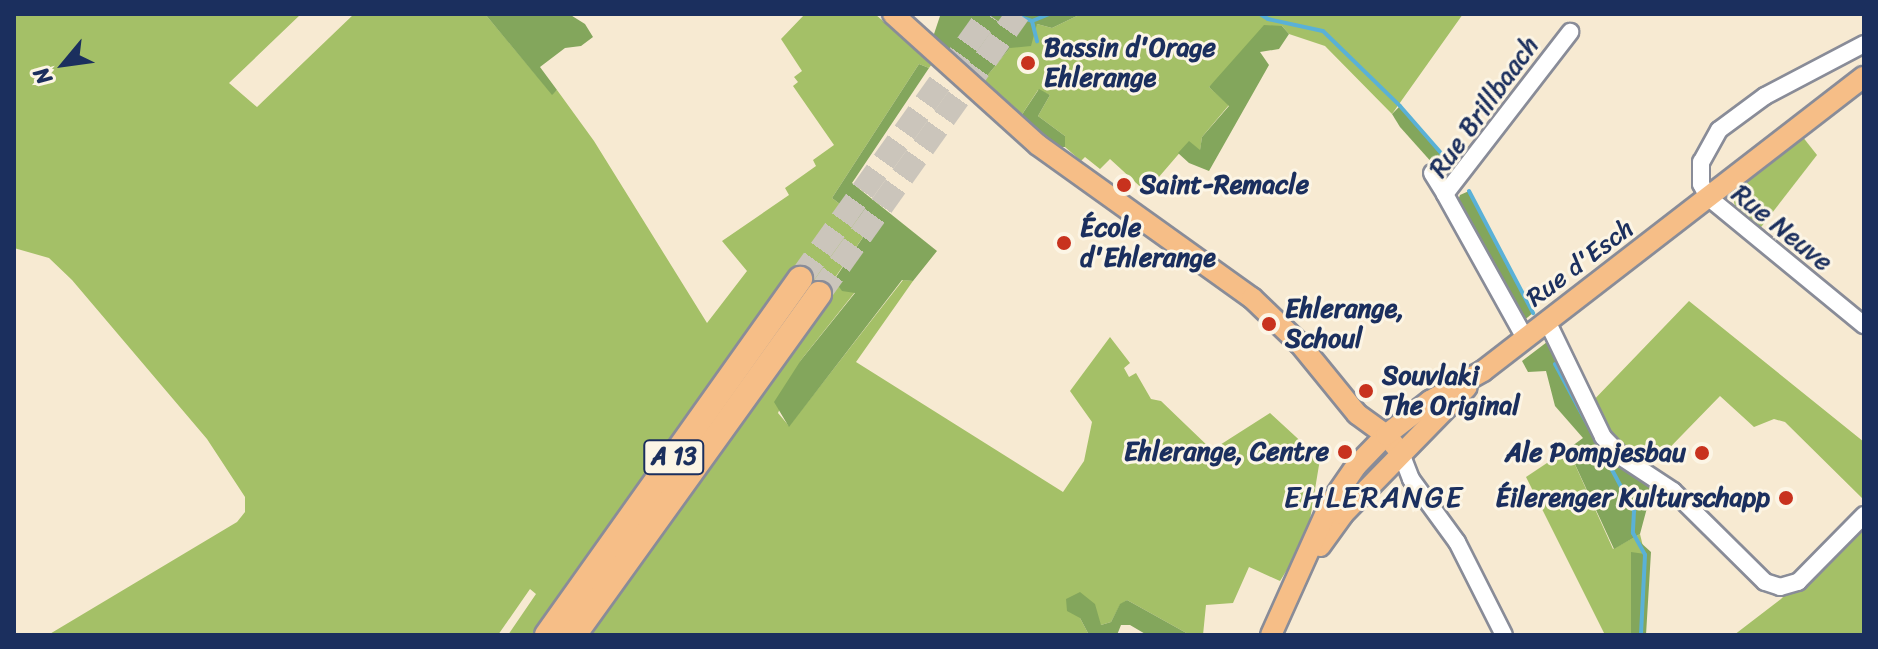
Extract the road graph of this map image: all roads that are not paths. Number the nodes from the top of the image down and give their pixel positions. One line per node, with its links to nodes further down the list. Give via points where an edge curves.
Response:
1 (893, 14): 12 (main road, via 1038,145 1252,298 1300,344)
2 (1570, 32): 6 (street, Rue Brillbaach)
3 (1864, 44): 7 (street, via 1765,96 1719,130 1701,162 1701,184)
4 (1864, 77): 7 (main road, Rue d'Esch)
5 (1432, 173): 6 (street)
6 (1445, 194): 10 (street, Rue Brillbaach)
7 (1708, 197): 8 (main road, Rue d'Esch); 9 (street, Rue Neuve)
8 (1547, 321): 10 (main road, Rue d'Esch); 14 (street, via 1603,437 1623,458 1673,491 1765,582 1780,587 1798,582)
9 (1864, 325)
10 (1525, 338): 11 (main road, Rue d'Esch)
11 (1483, 371): 12 (main road, Rue d'Esch, via 1430,401); 13 (main road, Rue d'Esch)
12 (1379, 443): 13 (main road); 15 (main road, Rue d'Esch, via 1330,504)
13 (1394, 460): 15 (main road, Rue d'Esch, via 1325,537); 19 (street, via 1448,526)
14 (1864, 515)
15 (1285, 603): 18 (main road)
16 (547, 635): 17 (highway, A 13, via 810,287)
17 (574, 635)
18 (1271, 635)
19 (1504, 635)

